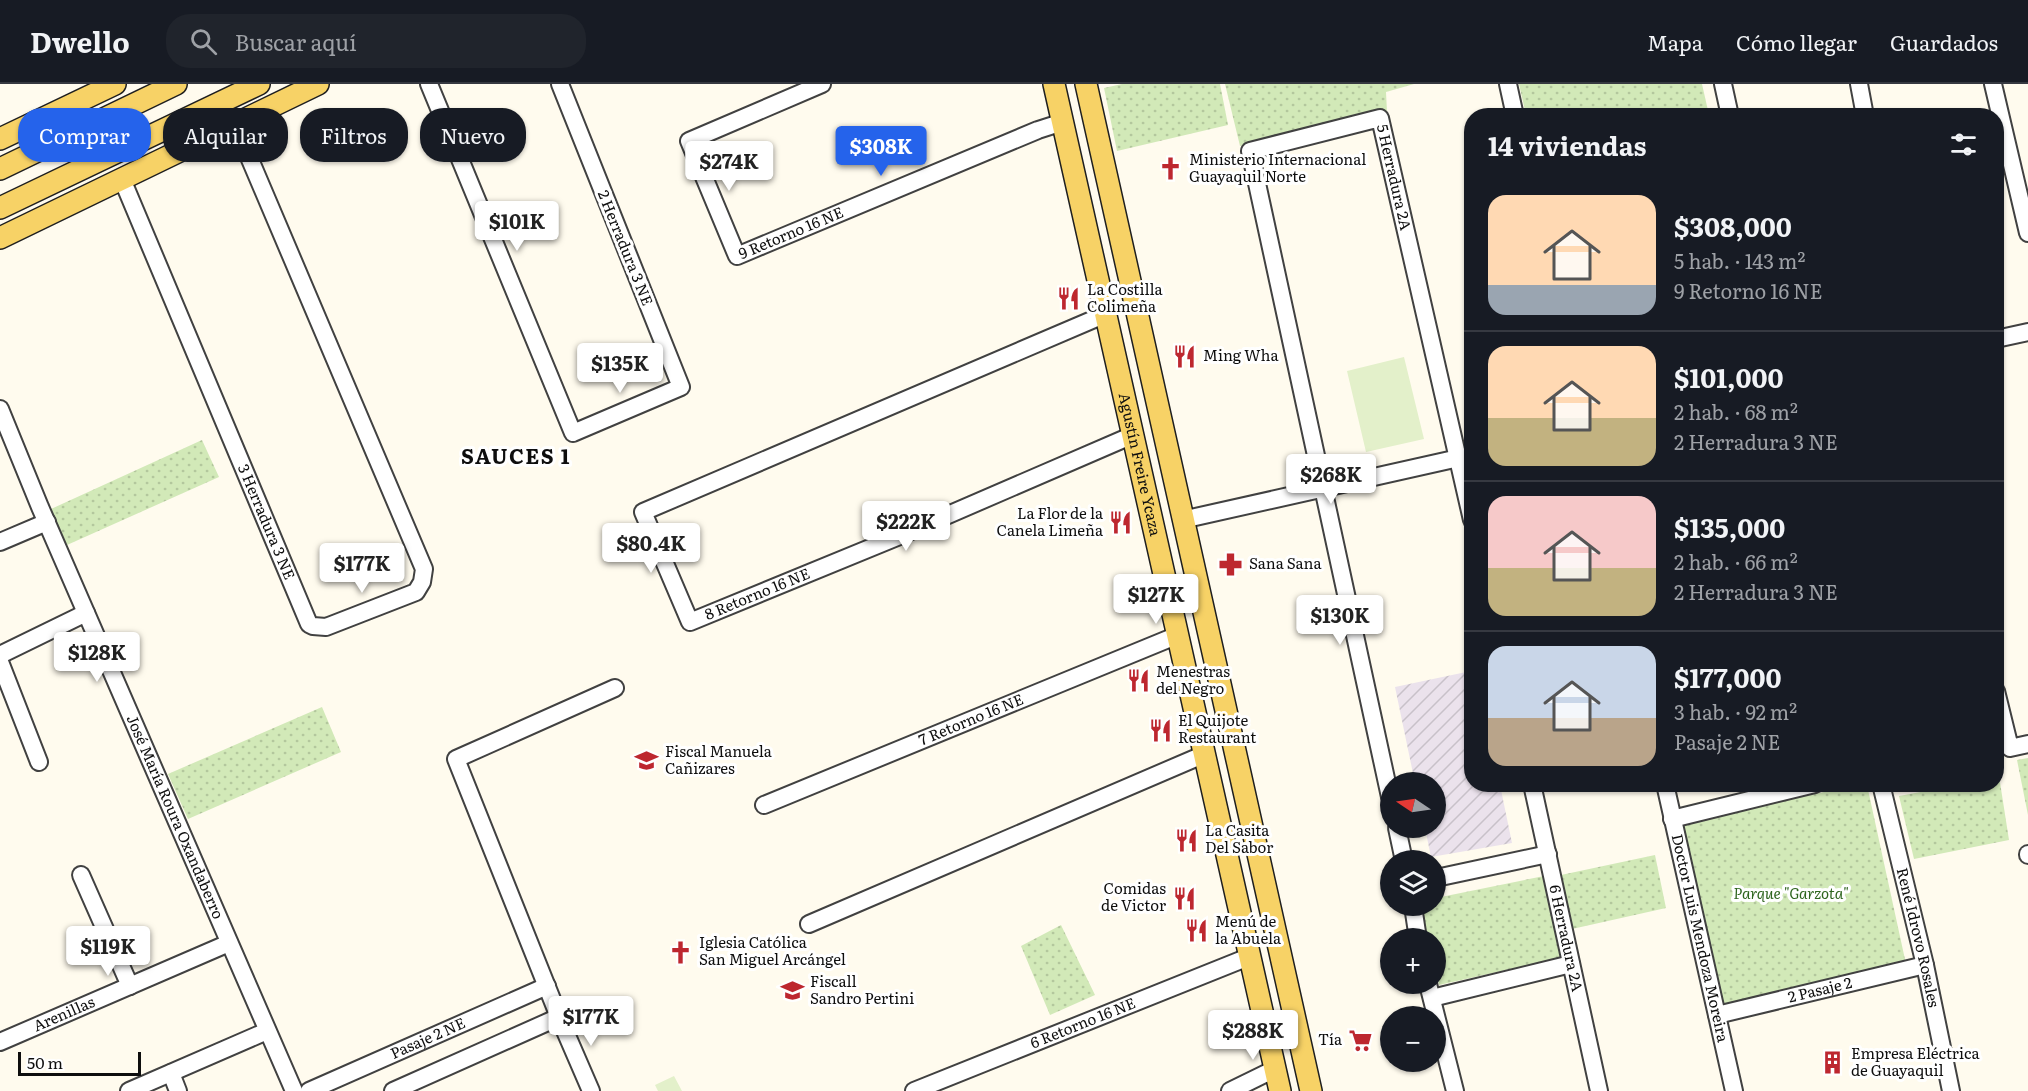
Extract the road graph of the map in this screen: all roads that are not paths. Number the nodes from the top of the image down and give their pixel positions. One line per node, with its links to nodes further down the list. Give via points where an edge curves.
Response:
1 (115, 84): 21 (main road)
2 (176, 84): 24 (main road)
3 (259, 84): 26 (main road)
4 (318, 84): 14 (main road)
5 (429, 84): 6 (street, 2 Herradura 3 NE, via 573,433 681,387)
6 (560, 84)
7 (822, 84): 19 (street, 9 Retorno 16 NE, via 689,141 737,256)
8 (1054, 84): 19 (main road, Agustín Freire Ycaza)
9 (1086, 84): 36 (main road, Agustín Freire Ycaza)
10 (1508, 84): 15 (street)
11 (1723, 84): 16 (street)
12 (1859, 84): 17 (street)
13 (1993, 84): 18 (street)
14 (268, 108)
15 (1513, 108)
16 (1728, 108)
17 (1864, 108)
18 (1999, 108)
19 (1063, 122): 29 (main road, Agustín Freire Ycaza)
20 (2004, 131): 27 (street)
21 (0, 139)
22 (163, 159): 25 (main road)
23 (251, 162): 25 (street, 3 Herradura 3 NE, via 424,569 416,592 326,627 309,624)
24 (0, 169)
25 (122, 179): 28 (main road)
26 (0, 208)
27 (2028, 233)
28 (0, 238)
29 (1106, 314): 33 (main road, Agustín Freire Ycaza); 33 (street, 8 Retorno 16 NE, via 643,512 690,622)
30 (2028, 332): 31 (street)
31 (2004, 337)
32 (0, 409): 37 (street, José María Roura Oxandaberro)
33 (1133, 435): 40 (main road, Agustín Freire Ycaza)
34 (1464, 457): 35 (street); 35 (street, 5 Herradura 2A, via 1380,118 1250,150)
35 (1323, 489): 36 (street); 48 (street)
36 (1182, 520): 82 (main road, Agustín Freire Ycaza)
37 (47, 522): 38 (street); 39 (street, José María Roura Oxandaberro)
38 (0, 542)
39 (86, 613): 41 (street); 59 (street, José María Roura Oxandaberro)
40 (1178, 635): 46 (main road, Agustín Freire Ycaza); 53 (street, 7 Retorno 16 NE)
41 (0, 655)
42 (0, 662): 47 (street)
43 (615, 688): 64 (street, via 456,759)
44 (2004, 724): 45 (street, via 2010,748)
45 (2028, 744)
46 (1205, 754): 58 (street); 60 (main road, Agustín Freire Ycaza)
47 (39, 762)
48 (1385, 772)
49 (1534, 792): 55 (street, 6 Herradura 2A)
50 (1667, 792): 54 (street, Doctor Luis Mendoza Moreira)
51 (1782, 792): 54 (street)
52 (1883, 792): 62 (street, René Idrovo Rosales)
53 (764, 805)
54 (1672, 819): 67 (street, Doctor Luis Mendoza Moreira)
55 (1548, 854): 57 (street); 61 (street, 6 Herradura 2A)
56 (81, 875): 63 (street)
57 (1446, 876)
58 (809, 924)
59 (229, 943): 63 (street, Arenillas); 69 (street, José María Roura Oxandaberro)
60 (1251, 956): 71 (main road, Agustín Freire Ycaza); 79 (street, 6 Retorno 16 NE)
61 (1570, 964): 65 (street); 84 (street, 6 Herradura 2A)
62 (1925, 965): 67 (street, 2 Pasaje 2); 86 (street, René Idrovo Rosales)
63 (130, 986): 70 (street, Arenillas)
64 (547, 986): 68 (street); 76 (street, Pasaje 2 NE)
65 (1446, 988)
66 (1431, 994): 83 (street)
67 (1717, 1014): 85 (street, Doctor Luis Mendoza Moreira)
68 (559, 1017): 77 (street); 78 (street)
69 (267, 1030): 72 (street); 75 (street, José María Roura Oxandaberro)
70 (0, 1042)
71 (1275, 1069): 80 (street); 81 (main road, Agustín Freire Ycaza)
72 (171, 1073): 73 (street); 74 (street)
73 (129, 1091)
74 (178, 1091)
75 (294, 1091)
76 (309, 1091)
77 (393, 1091)
78 (591, 1091)
79 (914, 1091)
80 (1230, 1091)
81 (1280, 1091)
82 (1311, 1091)
83 (1455, 1091)
84 (1599, 1091)
85 (1734, 1091)
86 (1951, 1091)

